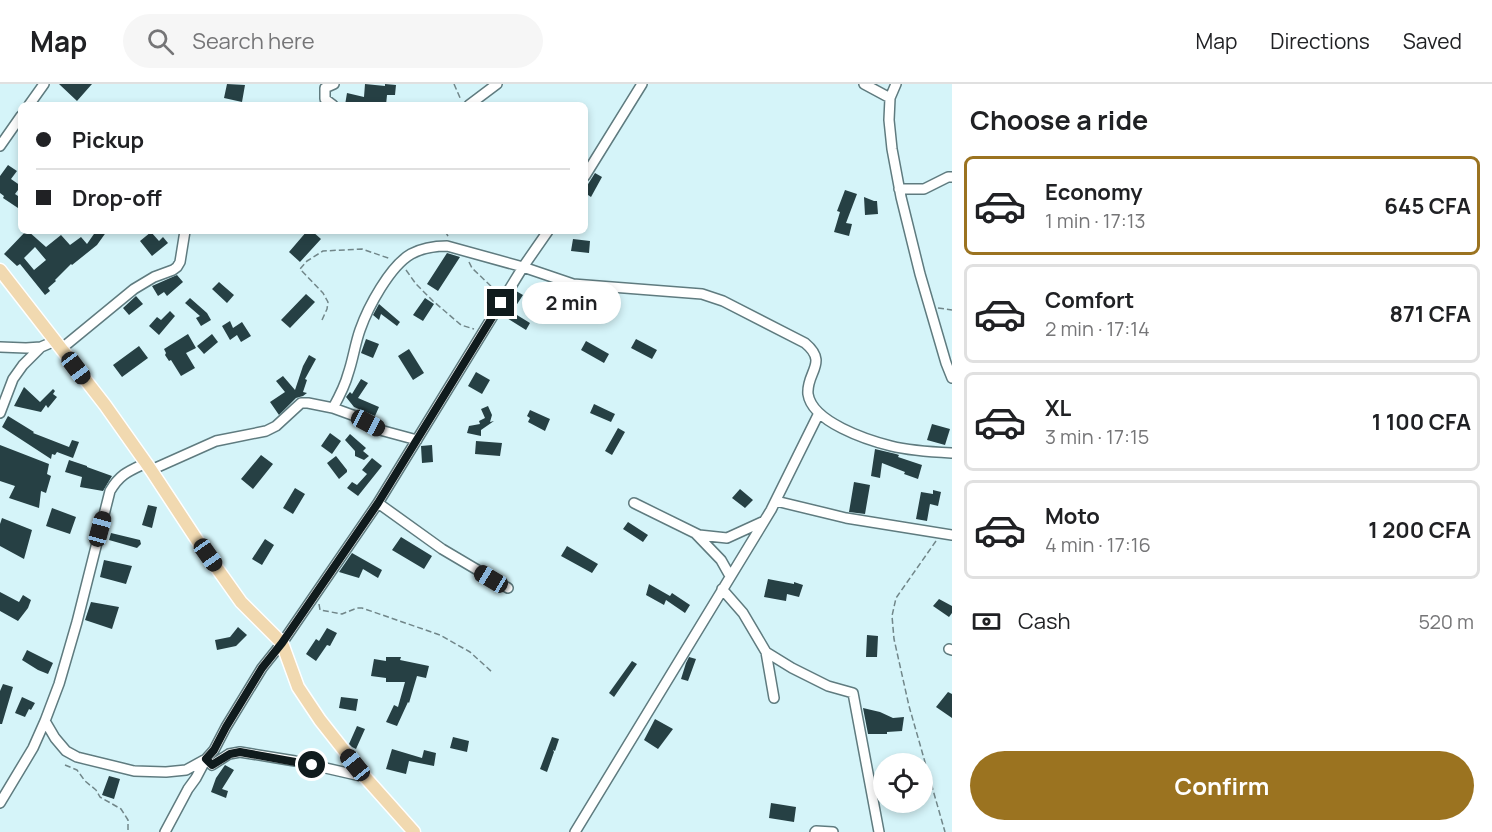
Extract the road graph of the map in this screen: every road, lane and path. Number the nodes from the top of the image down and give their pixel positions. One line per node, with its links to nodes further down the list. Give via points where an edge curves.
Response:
1 (334, 84): 10 (street, via 325,88 325,99)
2 (454, 84): 11 (path)
3 (497, 84): 12 (street)
4 (642, 84): 15 (street)
5 (864, 84): 8 (street)
6 (896, 84): 8 (street)
7 (40, 85): 9 (street)
8 (891, 98): 17 (street, via 889,120)
9 (31, 102)
10 (329, 102)
11 (463, 102)
12 (472, 102)
13 (18, 121): 14 (street)
14 (0, 146)
15 (588, 172)
16 (952, 177): 17 (street, via 924,189)
17 (900, 189): 26 (street)
18 (185, 234): 28 (street, via 177,267 134,289)
19 (447, 234): 21 (path)
20 (546, 234): 23 (street)
21 (450, 238)
22 (462, 250): 23 (street); 25 (path, via 472,267 501,295); 32 (street, via 435,246 401,262 381,287 365,318 348,375)
23 (523, 267): 25 (street); 34 (street, via 573,284 702,294 723,301 811,348 816,360 808,397)
24 (0, 270): 28 (main road)
25 (510, 289): 35 (street)
26 (930, 308): 27 (path); 31 (street)
27 (952, 310)
28 (58, 345): 30 (street); 37 (main road)
29 (0, 347): 30 (street)
30 (41, 347): 33 (street, via 13,379)
31 (952, 378)
32 (333, 408): 35 (street, via 380,430); 37 (street, via 301,404 266,431 216,441)
33 (0, 413)
34 (819, 413): 36 (street, via 844,429 893,447); 38 (street)
35 (417, 440): 39 (street)
36 (952, 453)
37 (149, 466): 49 (main road, via 241,602); 53 (street, via 123,474 110,490 77,622)
38 (776, 501): 41 (street); 43 (street, via 846,518)
39 (378, 503): 46 (street, via 442,549); 48 (street)
40 (634, 503): 42 (street)
41 (764, 520): 42 (street, via 728,538); 45 (street)
42 (694, 532): 45 (street, via 721,560)
43 (940, 533): 44 (street); 65 (path, via 896,598 892,616 909,705)
44 (952, 535)
45 (730, 576): 47 (street)
46 (508, 588)
47 (722, 589): 50 (street, via 743,613); 61 (street)
48 (317, 591): 49 (street); 51 (path, via 320,610 342,614 362,608 424,629 470,652)
49 (282, 643): 54 (street, via 262,668); 56 (main road, via 298,687)
50 (766, 652): 52 (street); 64 (street, via 828,686 853,693)
51 (492, 672)
52 (774, 698)
53 (45, 721): 54 (street, via 54,738 77,758 134,771 166,772 186,770); 57 (street)
54 (206, 759): 56 (street, via 212,765 240,752); 60 (street)
55 (65, 765): 59 (path, via 77,770 100,797 121,809 128,820)
56 (365, 777): 58 (main road)
57 (0, 803)
58 (412, 831)
59 (128, 832)
60 (165, 832)
61 (575, 832)
62 (815, 832): 63 (street)
63 (833, 832)
64 (879, 832)
65 (945, 832)

